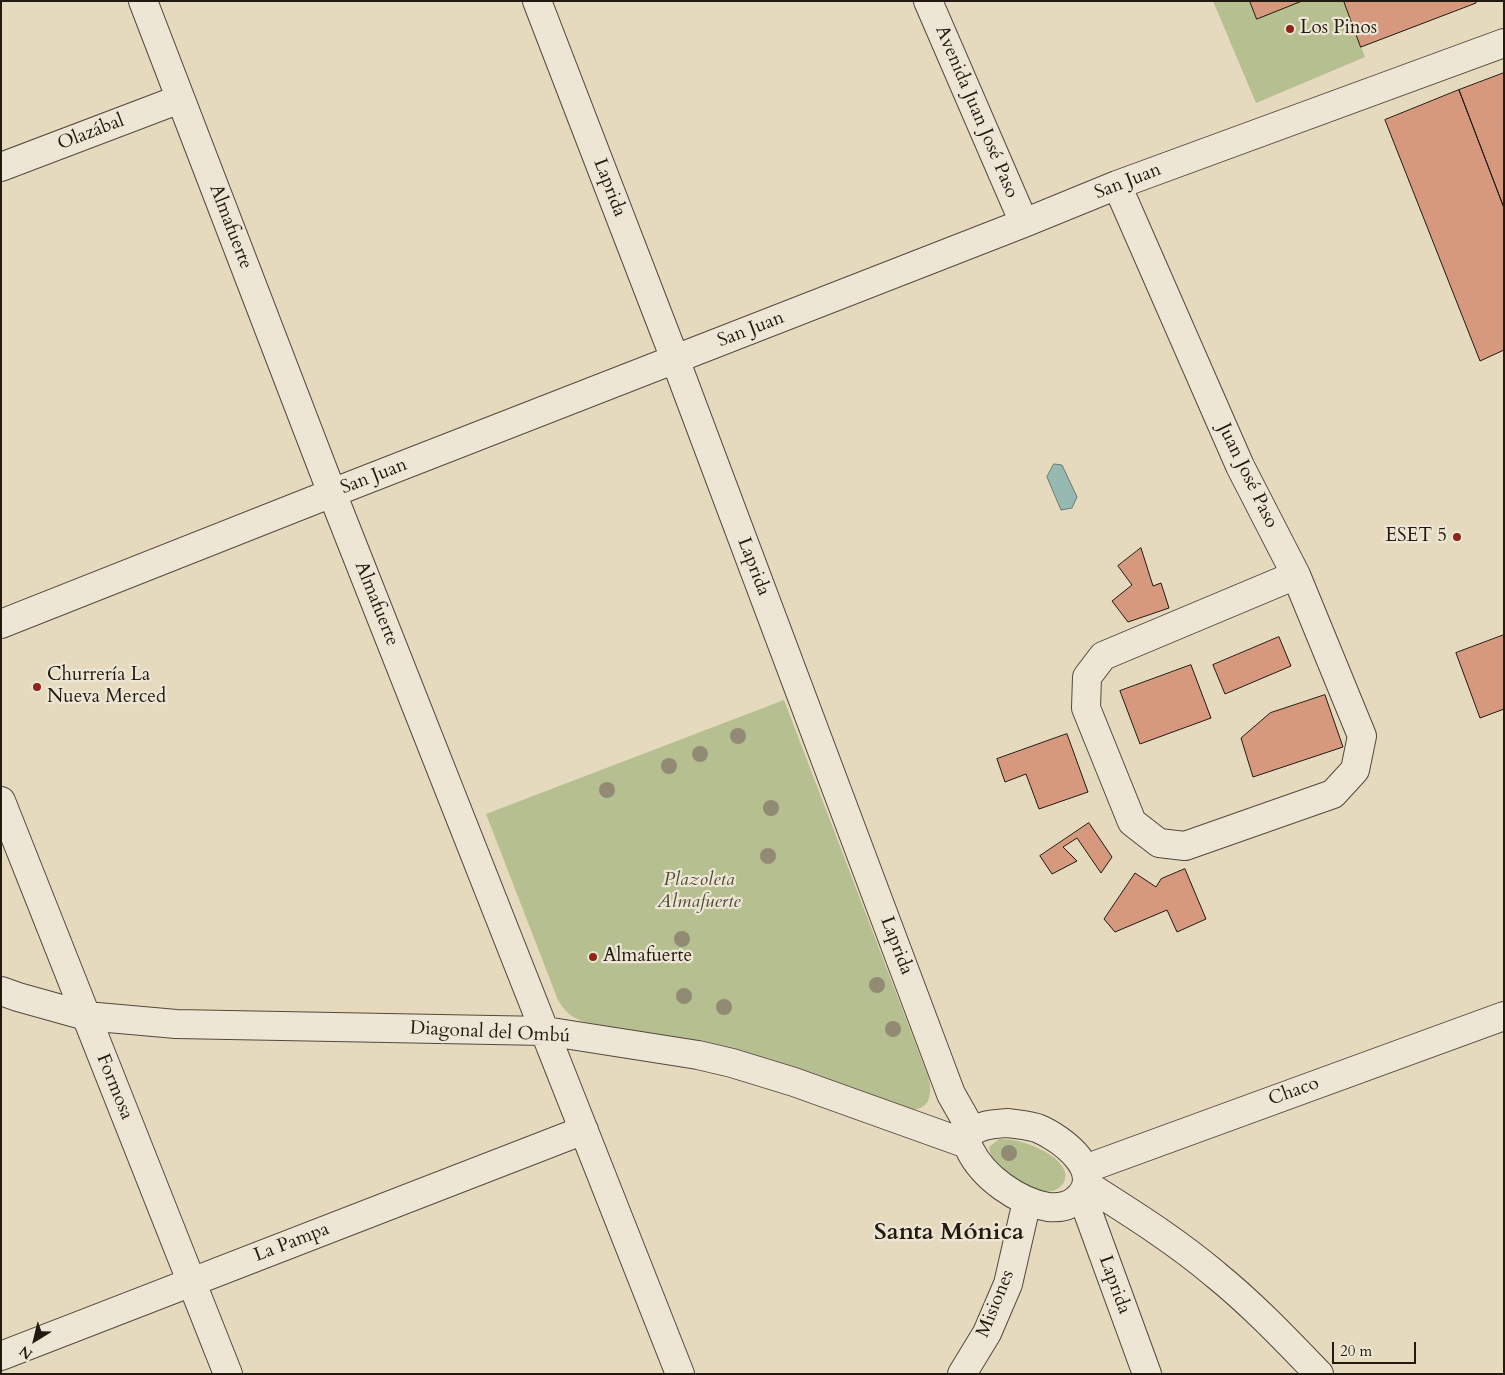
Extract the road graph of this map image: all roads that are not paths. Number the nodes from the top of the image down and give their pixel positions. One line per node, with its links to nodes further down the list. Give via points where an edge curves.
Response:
1 (143, 1): 5 (street, Almafuerte)
2 (537, 1): 9 (street, Laprida)
3 (928, 1): 8 (street, Avenida Juan José Paso)
4 (1504, 43): 7 (street, San Juan)
5 (180, 98): 6 (street, Olazábal); 10 (street, Almafuerte)
6 (1, 167)
7 (1117, 185): 8 (street, San Juan); 11 (street, Juan José Paso, via 1240,466)
8 (1024, 223): 9 (street, San Juan)
9 (675, 359): 10 (street, San Juan); 19 (street, Laprida)
10 (332, 493): 12 (street, San Juan); 17 (street, Almafuerte)
11 (1296, 575): 11 (street, Juan José Paso, via 1103,656 1088,677 1086,708 1132,822 1159,843 1185,846 1333,794 1355,770 1362,736)
12 (1, 624)
13 (1, 800): 15 (street, Formosa)
14 (1, 991): 15 (street, Diagonal del Ombú)
15 (86, 1016): 17 (street, Diagonal del Ombú, via 176,1024); 22 (street, Formosa)
16 (1502, 1020): 20 (street, Chaco)
17 (545, 1031): 18 (street, Almafuerte); 19 (street, Diagonal del Ombú, via 732,1063)
18 (584, 1130): 22 (street, La Pampa); 25 (street, Almafuerte)
19 (969, 1137): 20 (street, via 986,1126 1007,1123 1036,1128 1063,1142 1076,1155); 21 (street, via 973,1157 992,1178)
20 (1085, 1183): 21 (street, via 1072,1203 1061,1208); 27 (street, Laprida); 28 (street, via 1173,1241 1217,1275)
21 (1027, 1201): 26 (street, Misiones, via 1008,1284 987,1333)
22 (192, 1282): 23 (street, La Pampa); 24 (street, Formosa)
23 (1, 1356)
24 (228, 1374)
25 (680, 1374)
26 (962, 1374)
27 (1148, 1374)
28 (1319, 1374)

